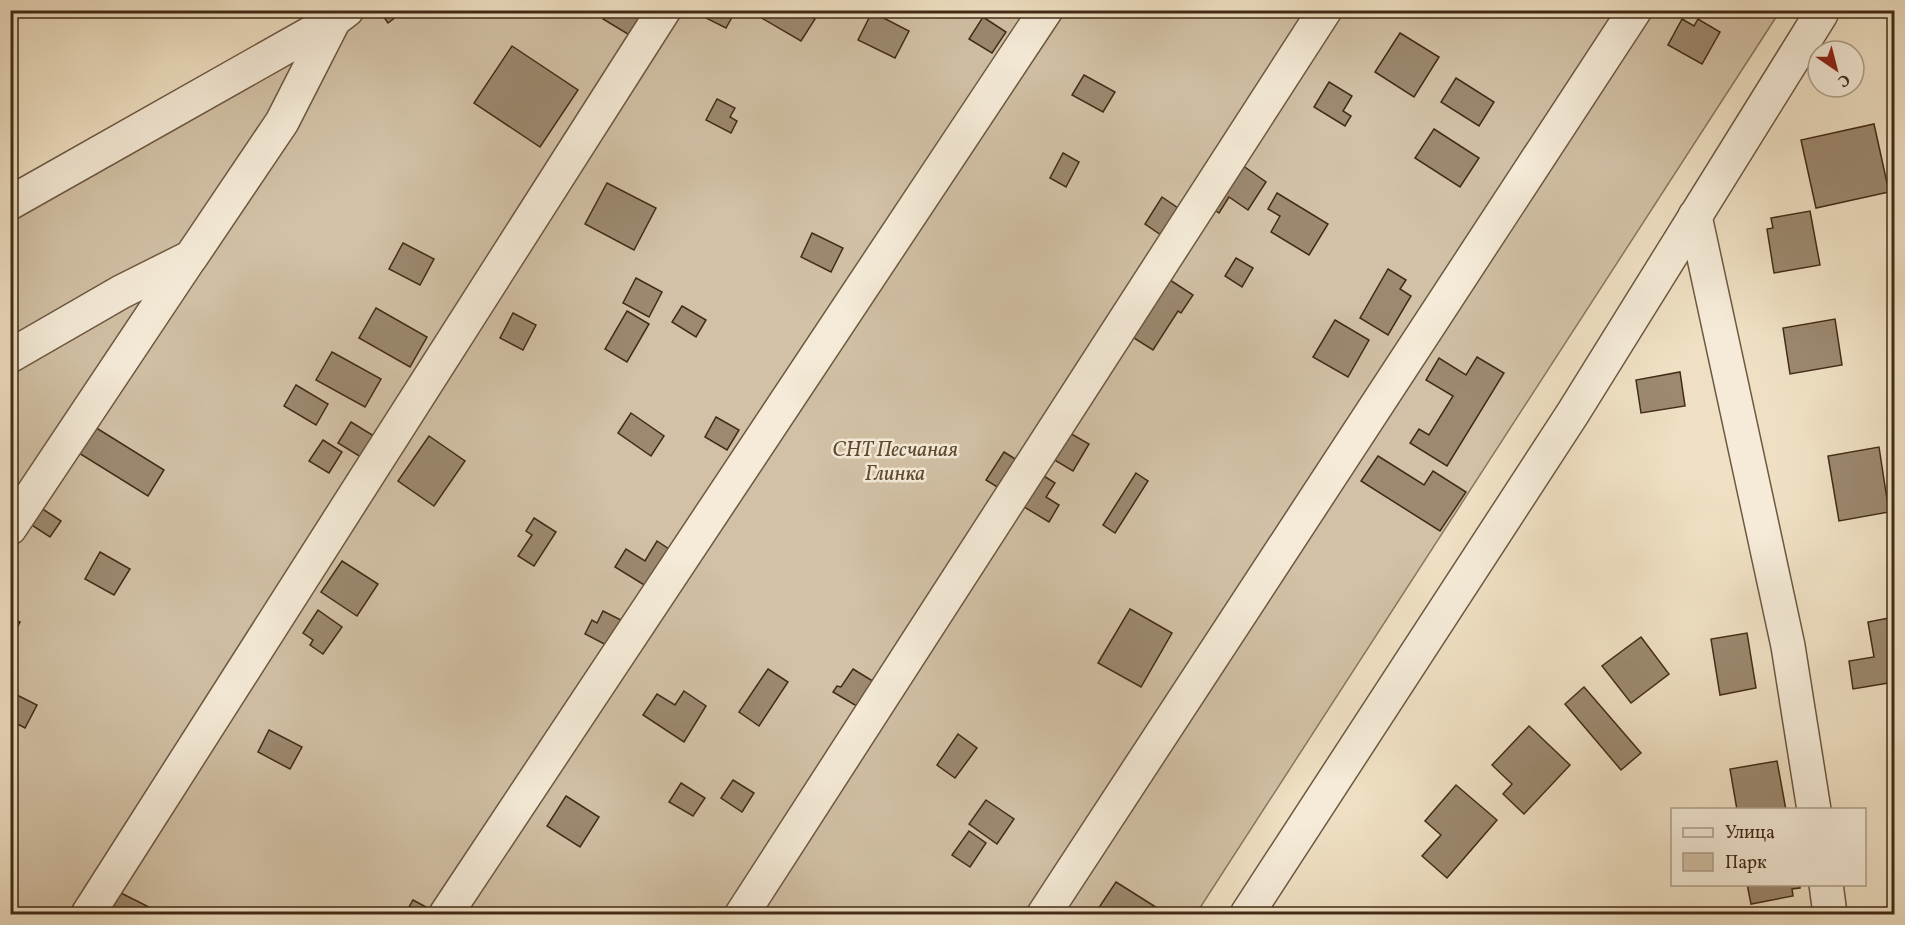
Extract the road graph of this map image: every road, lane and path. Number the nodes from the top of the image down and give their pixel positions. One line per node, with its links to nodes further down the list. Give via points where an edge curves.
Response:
1 (664, 10): 14 (street)
2 (1046, 10): 15 (street)
3 (1325, 10): 16 (street)
4 (1635, 10): 17 (street)
5 (1820, 10): 8 (street)
6 (340, 15): 7 (street); 9 (street, via 282,122)
7 (10, 203)
8 (1695, 216): 12 (street, via 1788,646); 18 (street, via 1573,413)
9 (191, 257): 10 (street); 11 (street)
10 (10, 356)
11 (10, 528)
12 (1814, 808)
13 (1826, 886): 19 (street)
14 (88, 915)
15 (446, 915)
16 (742, 915)
17 (1044, 915)
18 (1247, 915)
19 (1830, 915)

